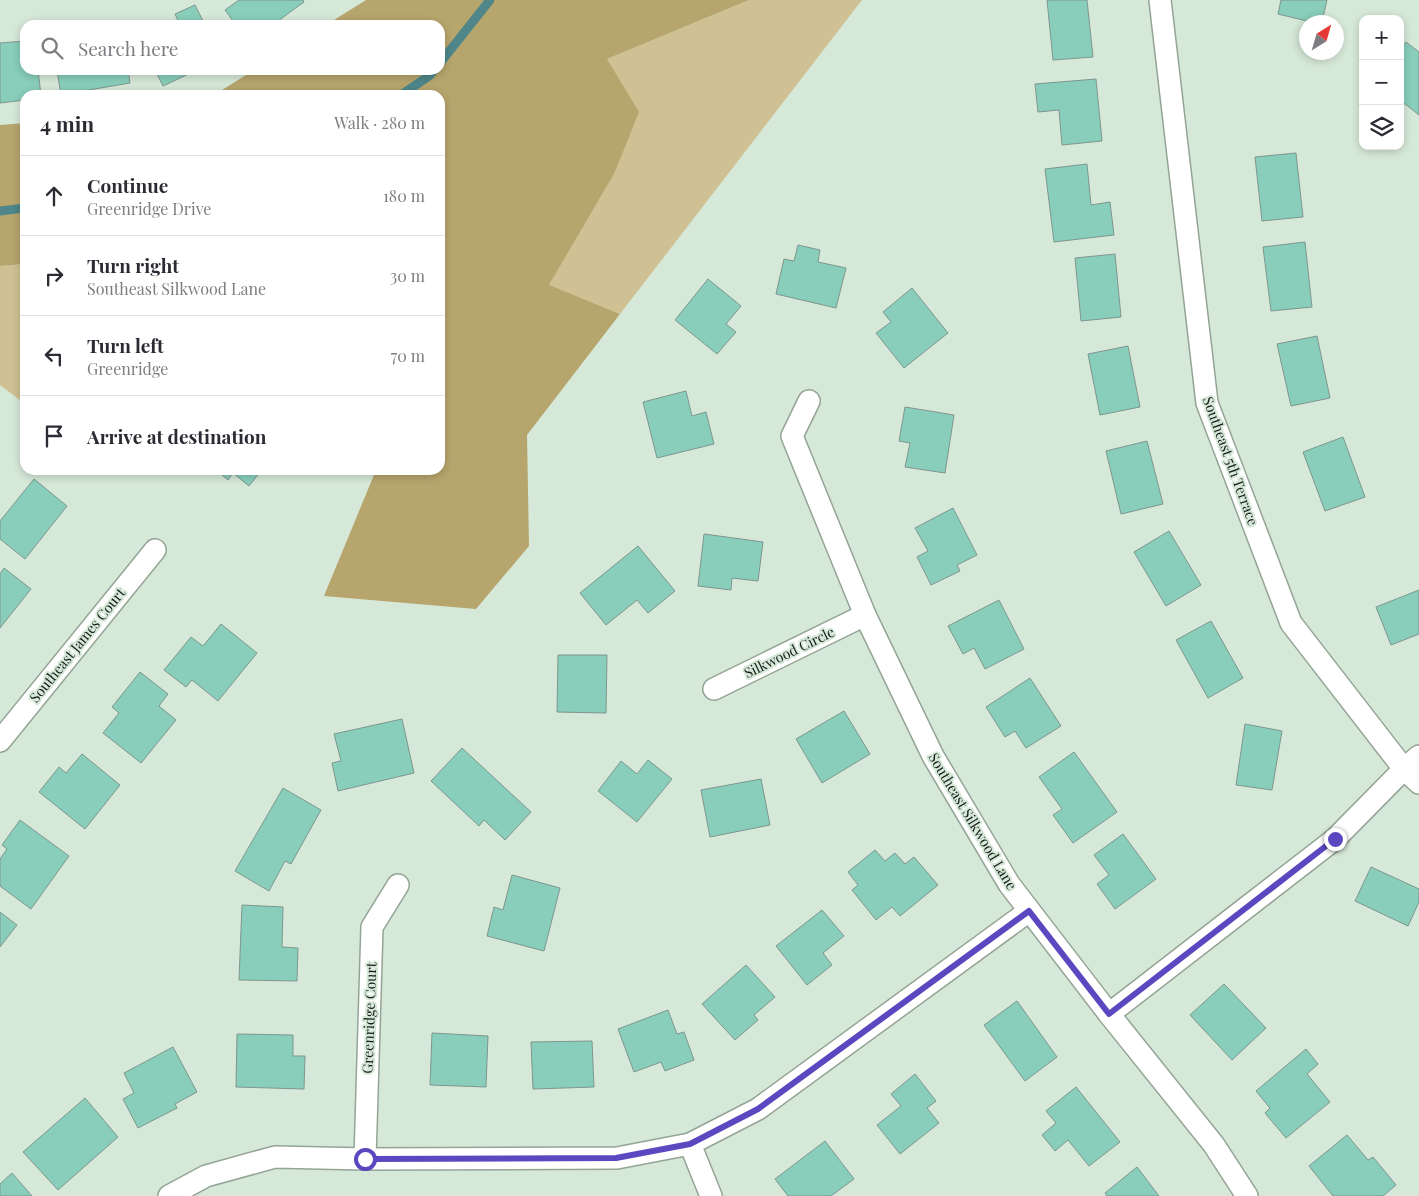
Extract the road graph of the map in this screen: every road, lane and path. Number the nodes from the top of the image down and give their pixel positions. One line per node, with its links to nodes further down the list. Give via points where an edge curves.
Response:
1 (1160, 0): 7 (street, Southeast 5th Terrace, via 1207,403 1291,623)
2 (809, 402): 4 (street, Southeast Silkwood Lane, via 792,436)
3 (155, 550): 6 (street, Southeast James Court)
4 (865, 615): 5 (street, Silkwood Circle); 9 (street, Southeast Silkwood Lane, via 933,756 1009,884)
5 (714, 689)
6 (0, 741)
7 (1414, 770): 10 (street, via 1335,839)
8 (398, 884): 12 (street, Greenridge Court, via 372,927)
9 (1029, 911): 10 (street, Southeast Silkwood Lane); 11 (street, via 758,1109)
10 (1109, 1014): 15 (street, Southeast Silkwood Lane, via 1214,1145)
11 (690, 1144): 12 (street, via 616,1158); 14 (street)
12 (365, 1159): 13 (street, via 275,1157 206,1176)
13 (169, 1196)
14 (711, 1196)
15 (1247, 1196)

